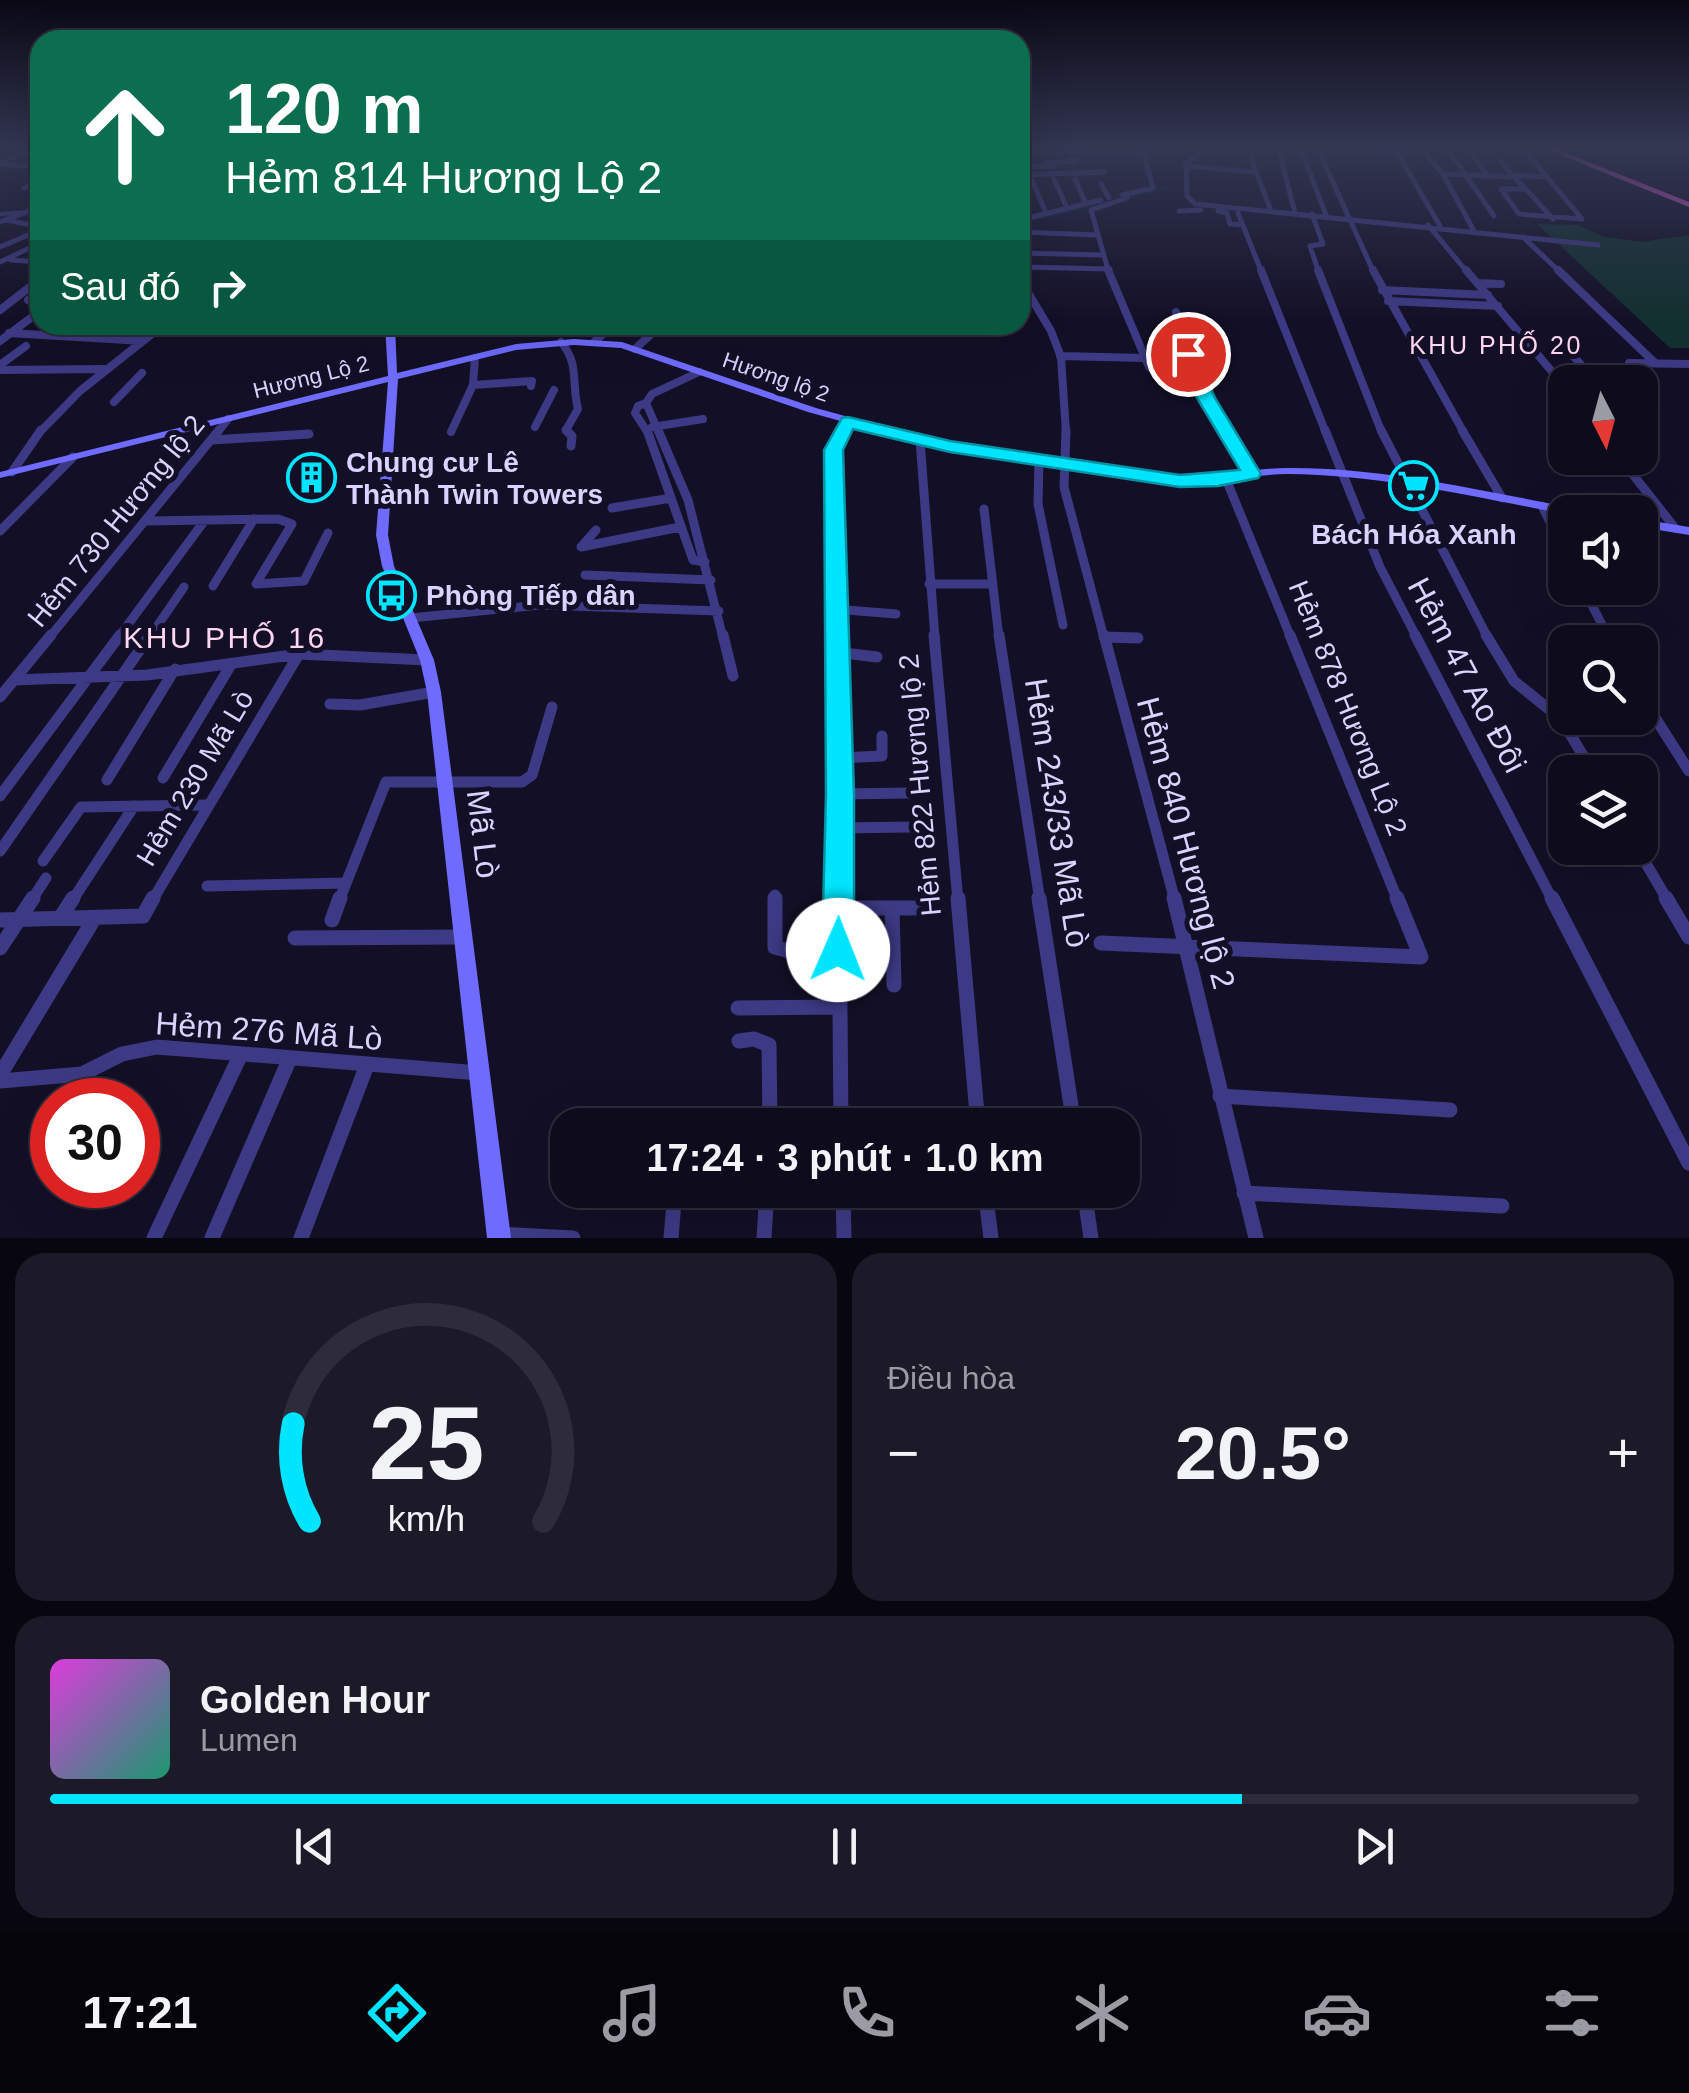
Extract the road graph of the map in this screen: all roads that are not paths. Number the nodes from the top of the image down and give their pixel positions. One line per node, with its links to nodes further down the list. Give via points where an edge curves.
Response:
1 (1042, 205): 24 (street)
2 (1066, 205): 17 (street)
3 (1083, 205): 17 (street)
4 (1103, 205): 40 (street, via 1091,210)
5 (1215, 205): 19 (street)
6 (1269, 205): 19 (street)
7 (1293, 205): 21 (street)
8 (1322, 205): 26 (street)
9 (1340, 205): 30 (street)
10 (1429, 205): 34 (street)
11 (1460, 205): 36 (street)
12 (1486, 205): 27 (street)
13 (1512, 205): 31 (street, via 1520,214)
14 (1540, 205): 31 (street)
15 (1569, 205): 31 (street, via 1582,219)
16 (30, 206): 22 (street)
17 (1068, 208): 24 (street)
18 (1179, 211): 33 (street, via 1225,212 1230,224)
19 (1271, 211): 21 (street)
20 (30, 212): 22 (street)
21 (1295, 212): 25 (street)
22 (24, 213): 28 (street)
23 (1238, 213): 33 (street, Hẻm 47 Ao Đôi)
24 (1046, 214): 29 (street)
25 (1312, 215): 26 (street); 116 (street, via 1323,244 1310,246 1331,314)
26 (1326, 215): 30 (street)
27 (1494, 216)
28 (2, 218): 32 (street)
29 (1030, 218)
30 (1345, 218): 35 (street); 56 (street)
31 (1553, 219)
32 (30, 225)
33 (1243, 226): 113 (street, Hẻm 47 Ao Đôi)
34 (1440, 226): 35 (street); 36 (street)
35 (1429, 227): 53 (street)
36 (1474, 230): 42 (street)
37 (0, 233): 41 (street)
38 (30, 233): 41 (street)
39 (1030, 233): 40 (street)
40 (1097, 236): 48 (street)
41 (21, 238): 43 (street); 45 (street)
42 (1525, 238): 44 (street); 85 (street)
43 (30, 240)
44 (1598, 244)
45 (0, 247)
46 (30, 247): 49 (street)
47 (1030, 253): 48 (street)
48 (1102, 255): 52 (street)
49 (2, 260): 50 (street)
50 (30, 261)
51 (1030, 268): 52 (street)
52 (1110, 269): 82 (street, via 1147,362)
53 (1478, 283): 54 (street); 58 (street)
54 (1501, 284)
55 (30, 286): 59 (street)
56 (1382, 290): 58 (street); 61 (street)
57 (1030, 295): 82 (street, Hẻm 840 Hương lộ 2)
58 (1488, 295): 62 (street)
59 (12, 299): 60 (street); 63 (street)
60 (30, 299)
61 (1388, 301): 62 (street); 118 (street)
62 (1498, 306): 88 (street)
63 (0, 310)
64 (1176, 312): 112 (street, via 1206,398)
65 (30, 318): 66 (street)
66 (9, 333): 67 (street); 74 (street)
67 (30, 334)
68 (42, 335): 75 (street)
69 (151, 335): 75 (street)
70 (391, 335): 91 (main road, Mã Lò)
71 (602, 335): 78 (street)
72 (650, 335): 81 (street)
73 (793, 335): 76 (street)
74 (0, 340)
75 (143, 341): 90 (street)
76 (789, 341)
77 (562, 342): 78 (main road, Hương Lộ 2); 83 (main road, Hương Lộ 2); 96 (street, via 574,358)
78 (594, 342): 81 (main road, Hương Lộ 2)
79 (1562, 343): 87 (street)
80 (26, 346): 89 (street)
81 (635, 348): 92 (main road, Hương lộ 2)
82 (1060, 356): 110 (street, Hẻm 840 Hương lộ 2)
83 (474, 358): 91 (main road, Hương Lộ 2); 94 (street)
84 (1629, 362): 85 (street)
85 (1654, 362): 86 (street)
86 (1689, 364)
87 (1581, 365)
88 (1548, 366)
89 (0, 367): 90 (street)
90 (104, 369): 111 (street, via 27,443)
91 (393, 371): 98 (main road, Hương Lộ 2); 142 (main road, Mã Lò, via 382,535)
92 (699, 372): 100 (main road, Hương lộ 2); 102 (street, via 652,394 646,404)
93 (142, 374): 97 (street)
94 (473, 385): 95 (street, via 527,380); 103 (street)
95 (531, 386)
96 (576, 398): 101 (street, via 552,394); 107 (street, via 578,409 566,430)
97 (114, 402)
98 (228, 419): 105 (street, Hẻm 730 Hương lộ 2); 108 (main road, Hương Lộ 2)
99 (703, 419): 102 (street)
100 (848, 422): 106 (main road, Hương Lộ 2); 139 (street, via 834,450)
101 (535, 427)
102 (650, 427): 117 (street); 132 (street, via 688,500)
103 (452, 432)
104 (309, 434): 105 (street)
105 (212, 440): 126 (street, Hẻm 730 Hương lộ 2)
106 (920, 440): 109 (main road, Hương Lộ 2); 135 (street, Hẻm 822 Hương lộ 2)
107 (571, 446)
108 (73, 458): 111 (main road, Hương Lộ 2); 128 (street)
109 (1040, 459): 110 (main road, Hương Lộ 2); 143 (street, via 1038,504)
110 (1064, 463): 115 (main road, Hương Lộ 2, via 1180,481); 144 (street, Hẻm 840 Hương lộ 2, via 1064,487)
111 (6, 473)
112 (1252, 474): 113 (main road, Hương Lộ 2); 115 (main road, Hương Lộ 2)
113 (1341, 475): 116 (main road, Hương Lộ 2); 212 (street, Hẻm 47 Ao Đôi, via 1406,621)
114 (1635, 475): 130 (street)
115 (1226, 479): 194 (street, Hẻm 878 Hương Lộ 2, via 1421,957)
116 (1402, 481): 118 (main road, Hương Lộ 2); 162 (street, via 1509,676 1522,693 1556,713)
117 (672, 498): 121 (street); 127 (street)
118 (1502, 498): 119 (main road, Hương Lộ 2)
119 (1542, 506): 120 (main road, Hương Lộ 2); 123 (street)
120 (1548, 507)
121 (612, 508)
122 (984, 509): 136 (street, Hẻm 243/33 Mã Lò)
123 (1548, 518)
124 (254, 519): 125 (street); 131 (street, via 292,524 256,584 304,581); 137 (street)
125 (205, 520): 126 (street); 153 (street)
126 (148, 521): 155 (street, Hẻm 730 Hương lộ 2)
127 (680, 527): 129 (street, via 581,547); 132 (street, via 693,560)
128 (0, 530)
129 (596, 530)
130 (1682, 530)
131 (328, 533)
132 (705, 562): 134 (street)
133 (585, 576): 134 (street)
134 (711, 580): 140 (street)
135 (929, 584): 136 (street); 209 (street, Hẻm 822 Hương lộ 2)
136 (991, 584): 210 (street, Hẻm 243/33 Mã Lò)
137 (212, 586)
138 (184, 587): 154 (street)
139 (834, 609): 141 (street); 146 (street)
140 (719, 611): 142 (street, via 540,606); 152 (street)
141 (896, 614)
142 (412, 618): 149 (main road, Mã Lò)
143 (1062, 625)
144 (1104, 637): 145 (street); 194 (street, Hẻm 840 Hương lộ 2)
145 (1138, 638)
146 (835, 652): 148 (street); 163 (street)
147 (298, 654): 149 (street); 150 (street); 171 (street, Hẻm 230 Mã Lò)
148 (877, 657)
149 (428, 660): 156 (main road, Mã Lò)
150 (232, 663): 151 (street); 165 (street)
151 (174, 669): 154 (street); 166 (street)
152 (734, 676)
153 (90, 678): 154 (street); 155 (street); 170 (street)
154 (120, 678): 175 (street)
155 (14, 680): 157 (street, Hẻm 730 Hương lộ 2)
156 (434, 692): 158 (street); 167 (main road, Mã Lò)
157 (0, 696)
158 (330, 704)
159 (552, 708): 167 (street, via 528,779)
160 (1658, 722): 164 (street)
161 (882, 736): 163 (street, via 882,756)
162 (1582, 755)
163 (838, 758): 169 (street)
164 (1689, 771)
165 (163, 778)
166 (107, 780)
167 (446, 781): 179 (street, via 386,782); 190 (main road, Mã Lò)
168 (910, 793): 169 (street)
169 (840, 794): 174 (street)
170 (0, 796)
171 (206, 805): 172 (street); 186 (street, Hẻm 230 Mã Lò, via 144,916)
172 (134, 806): 176 (street, via 82,807); 185 (street)
173 (911, 827): 174 (street)
174 (838, 828): 182 (street)
175 (0, 851)
176 (44, 861)
177 (1647, 865): 191 (street)
178 (46, 878): 188 (street)
179 (346, 883): 180 (street); 189 (street)
180 (207, 886)
181 (775, 895): 196 (street, via 775,948)
182 (838, 908): 183 (street); 196 (street)
183 (892, 908): 184 (street); 197 (street)
184 (915, 908)
185 (61, 917): 186 (street, Hẻm 230 Mã Lò); 188 (street, Hẻm 230 Mã Lò)
186 (94, 919): 205 (street)
187 (0, 920): 188 (street, Hẻm 230 Mã Lò)
188 (19, 920): 195 (street)
189 (332, 920)
190 (465, 937): 192 (street); 204 (main road, Mã Lò)
191 (1689, 937)
192 (295, 938)
193 (1101, 944): 194 (street)
194 (1187, 946): 206 (street, Hẻm 840 Hương lộ 2)
195 (0, 948)
196 (838, 950): 198 (street)
197 (894, 985)
198 (838, 1007): 199 (street); 208 (street)
199 (738, 1008)
200 (739, 1041): 207 (street, via 770,1045)
201 (241, 1054): 202 (street, Hẻm 276 Mã Lò); 205 (street, Hẻm 276 Mã Lò, via 156,1047 122,1054 82,1074); 221 (street)
202 (290, 1058): 203 (street, Hẻm 276 Mã Lò); 222 (street)
203 (367, 1065): 204 (street, Hẻm 276 Mã Lò); 223 (street)
204 (480, 1073): 220 (main road, Mã Lò)
205 (0, 1078)
206 (1220, 1096): 211 (street); 213 (street, Hẻm 840 Hương lộ 2)
207 (770, 1108)
208 (841, 1108)
209 (976, 1108)
210 (1071, 1108)
211 (1450, 1110)
212 (1689, 1163)
213 (1244, 1193): 214 (street); 230 (street, Hẻm 840 Hương lộ 2)
214 (1502, 1206)
215 (674, 1208): 225 (street)
216 (765, 1208): 226 (street)
217 (843, 1208): 227 (street)
218 (988, 1208): 228 (street)
219 (1087, 1208): 229 (street)
220 (499, 1236): 224 (street)
221 (154, 1238)
222 (212, 1238)
223 (301, 1238)
224 (573, 1238)
225 (671, 1238)
226 (764, 1238)
227 (844, 1238)
228 (990, 1238)
229 (1092, 1238)
230 (1256, 1238)

